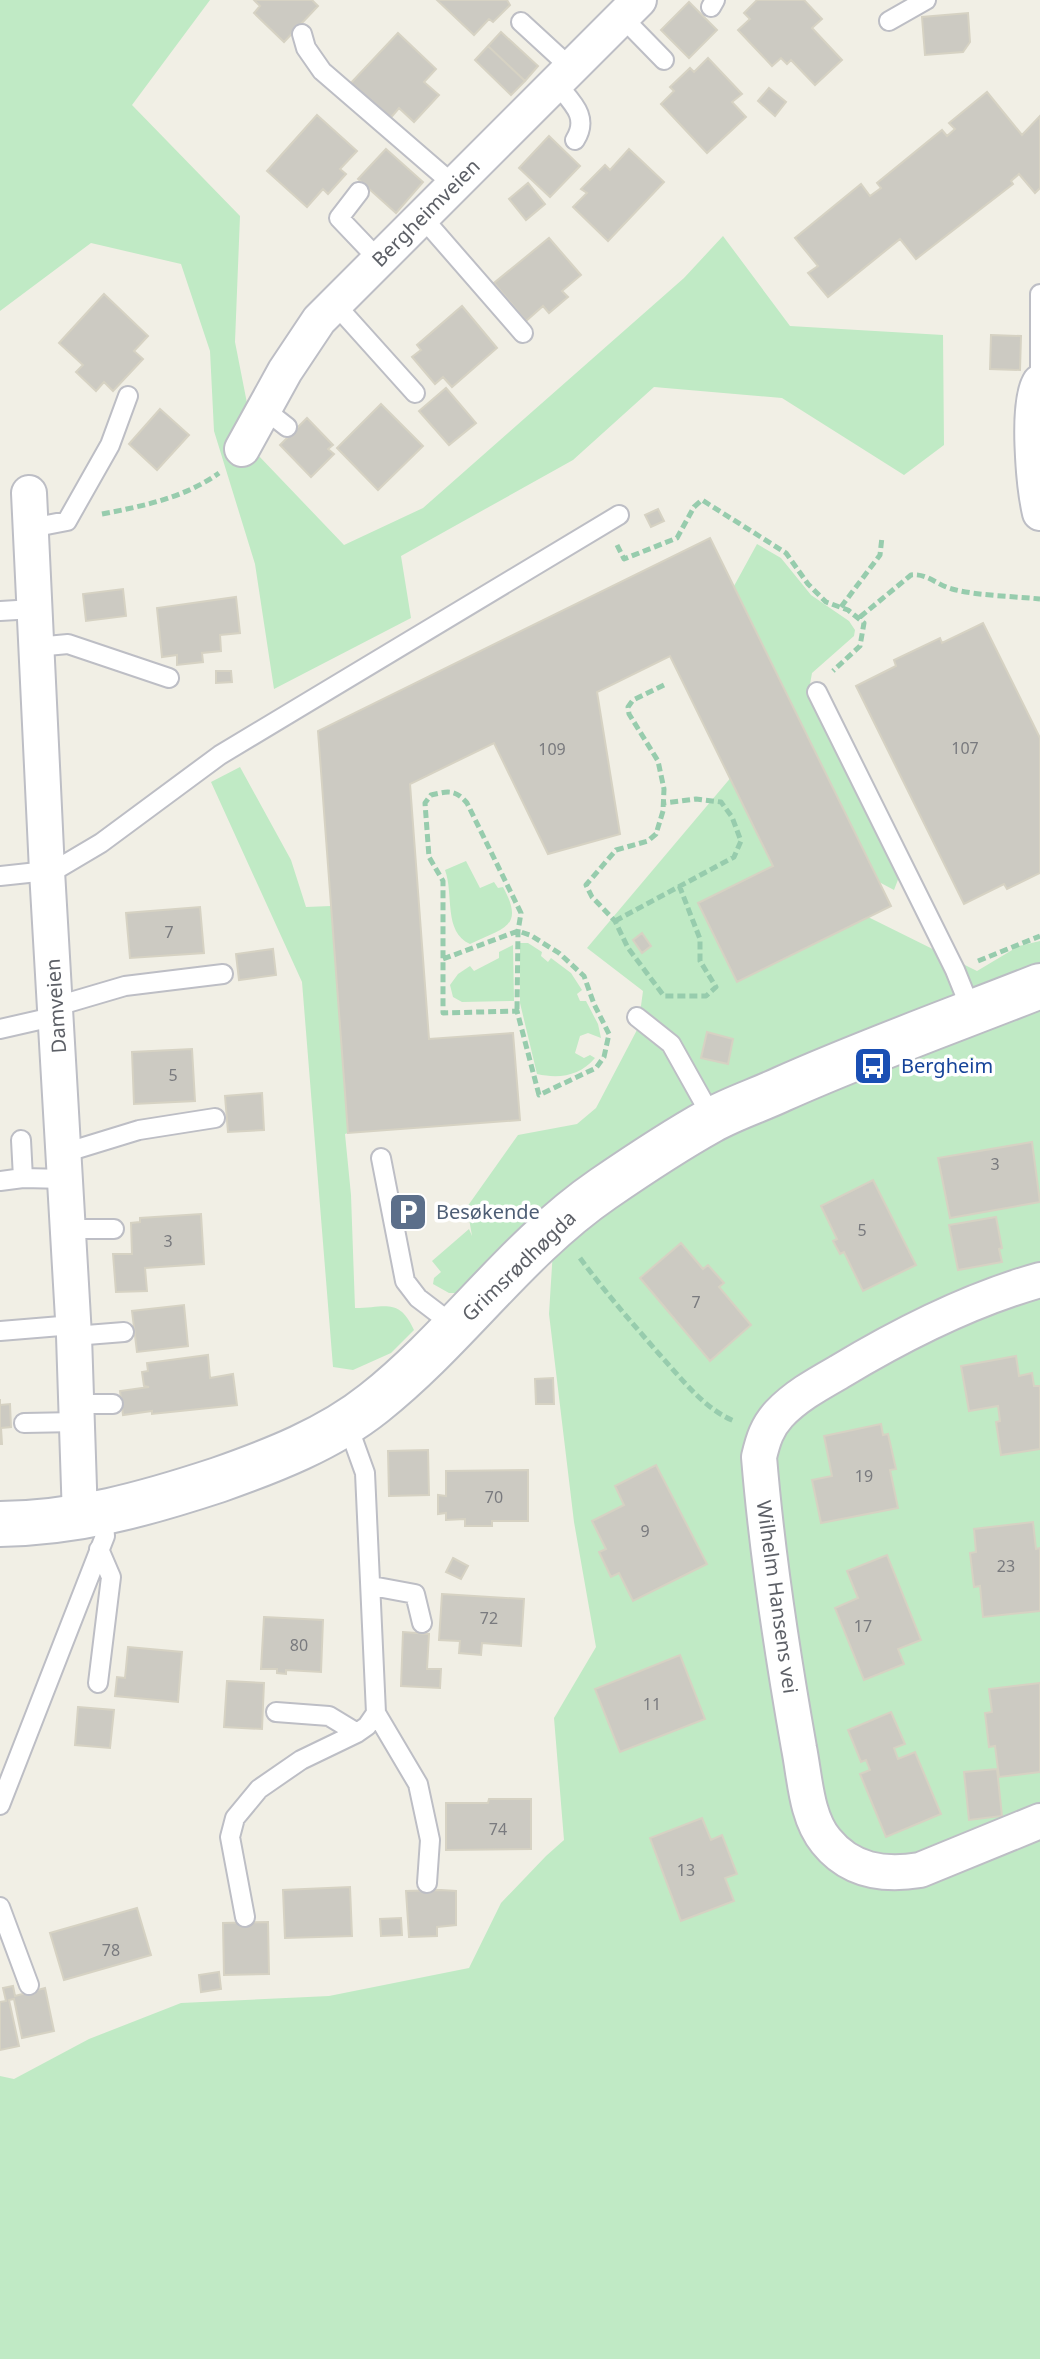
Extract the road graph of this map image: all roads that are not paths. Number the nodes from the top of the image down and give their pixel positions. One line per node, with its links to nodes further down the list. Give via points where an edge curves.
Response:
1 (926, 0): 3 (lane)
2 (630, 9): 6 (lane); 7 (street, Bergheimveien)
3 (889, 21)
4 (521, 22): 7 (lane)
5 (302, 34): 9 (lane, via 322,71)
6 (664, 60)
7 (564, 75): 8 (lane, via 581,115); 9 (street, Bergheimveien)
8 (575, 140)
9 (454, 185): 11 (street, Bergheimveien)
10 (359, 192): 12 (lane, via 339,218)
11 (422, 217): 12 (street, Bergheimveien); 15 (lane)
12 (379, 260): 14 (street, Bergheimveien)
13 (1040, 294): 16 (lane)
14 (335, 304): 18 (lane); 20 (street, Bergheimveien, via 285,371 276,418)
15 (523, 333)
16 (1040, 376)
17 (1040, 382): 22 (street, via 1033,401)
18 (415, 393)
19 (128, 396): 24 (lane, via 110,445 67,521)
20 (242, 449)
21 (29, 493): 24 (street, Damveien)
22 (1040, 513)
23 (612, 519): 30 (lane, via 220,755 101,843)
24 (31, 528): 25 (street, Damveien)
25 (34, 609): 26 (lane); 27 (street, Damveien)
26 (0, 611)
27 (36, 647): 28 (lane, via 68,644); 30 (street, Damveien)
28 (169, 678)
29 (817, 692): 35 (lane)
30 (47, 873): 31 (lane); 34 (street, Damveien)
31 (0, 876)
32 (223, 974): 34 (lane, via 125,986)
33 (1040, 986): 35 (main road, Grimsrødhøgda)
34 (57, 1011): 37 (lane); 42 (street, Damveien)
35 (972, 1012): 39 (main road, Grimsrødhøgda)
36 (637, 1017): 39 (lane, via 671,1044)
37 (0, 1029)
38 (215, 1118): 42 (lane, via 139,1130)
39 (713, 1119): 48 (main road, Grimsrødhøgda, via 600,1191)
40 (21, 1140): 43 (lane)
41 (381, 1158): 48 (lane, via 405,1281)
42 (65, 1166): 43 (lane); 45 (street, Damveien)
43 (23, 1178): 44 (lane)
44 (0, 1181)
45 (68, 1229): 46 (lane); 49 (street, Damveien)
46 (114, 1229)
47 (1040, 1280): 65 (street, Wilhelm Hansens vei, via 967,1305 800,1396 765,1433 759,1457 810,1805 826,1842 853,1865 903,1873)
48 (456, 1327): 54 (main road, Grimsrødhøgda, via 373,1404)
49 (74, 1330): 50 (lane); 51 (lane); 53 (street, Damveien)
50 (0, 1331)
51 (124, 1332)
52 (113, 1404): 53 (lane)
53 (76, 1413): 55 (lane); 57 (street, Damveien)
54 (346, 1420): 57 (main road, Grimsrødhøgda, via 271,1461); 58 (lane, via 365,1473)
55 (24, 1423)
56 (0, 1524): 57 (main road, Grimsrødhøgda)
57 (94, 1527): 60 (lane, via 111,1577); 64 (lane)
58 (372, 1586): 59 (lane, via 415,1594); 62 (lane)
59 (422, 1623)
60 (98, 1683)
61 (276, 1712): 63 (lane, via 329,1716)
62 (376, 1713): 63 (lane); 66 (lane, via 418,1784 430,1840)
63 (357, 1733): 68 (lane, via 301,1760 259,1789 235,1818 230,1837)
64 (0, 1805)
65 (1040, 1821)
66 (427, 1883)
67 (0, 1907): 69 (lane)
68 (245, 1917)
69 (29, 1985)

